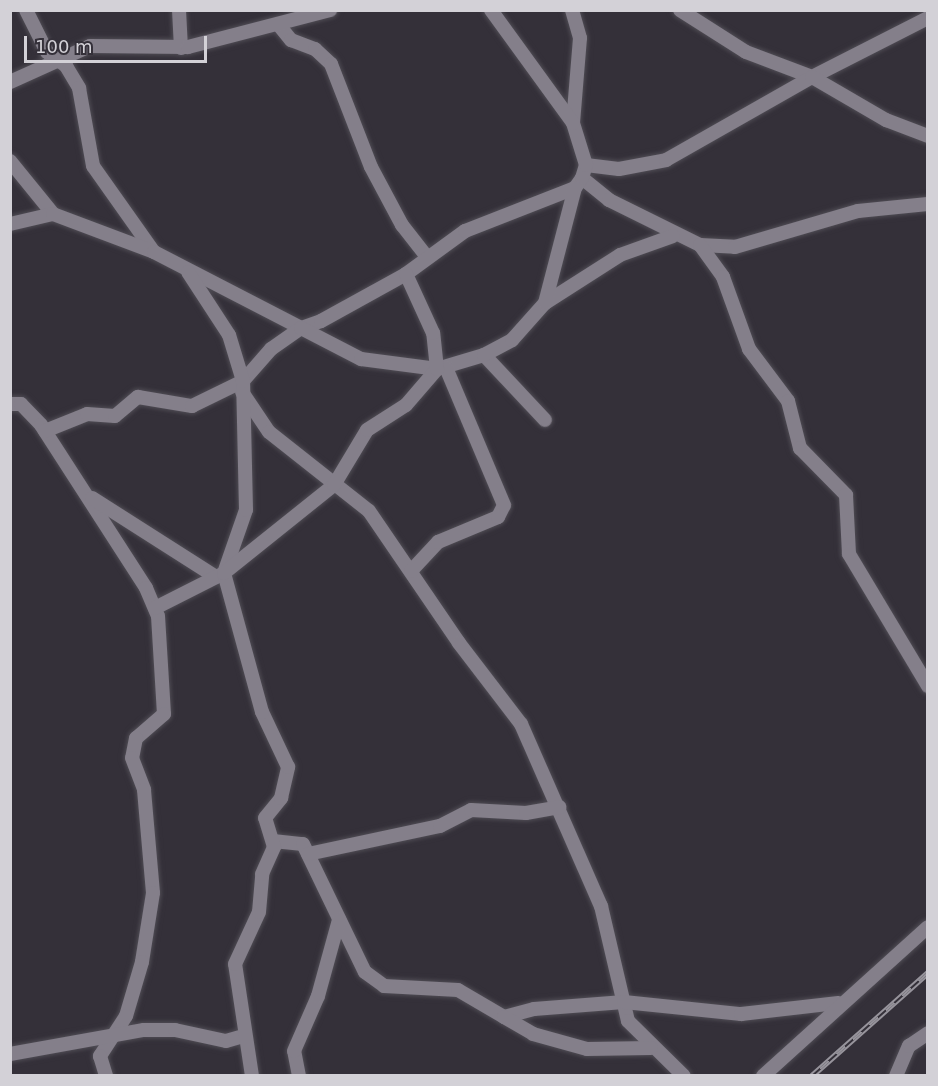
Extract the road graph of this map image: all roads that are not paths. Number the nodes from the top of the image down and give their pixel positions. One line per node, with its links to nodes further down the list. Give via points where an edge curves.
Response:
1 (26, 10): 10 (street)
2 (179, 10): 9 (street)
3 (330, 10): 8 (street)
4 (491, 10): 13 (street)
5 (572, 10): 13 (street, via 580,38)
6 (680, 10): 11 (street, via 746,52)
7 (927, 18): 11 (street)
8 (278, 24): 9 (street); 23 (street, via 291,40 315,49 330,64 371,167 402,225)
9 (181, 48): 10 (street, via 90,46)
10 (55, 60): 12 (street); 22 (street, via 66,66 79,88 93,166)
11 (812, 77): 14 (street, via 886,120); 16 (street, via 666,160)
12 (10, 82)
13 (573, 123): 16 (street)
14 (927, 136)
15 (10, 161): 18 (street)
16 (581, 177): 20 (street); 23 (street, via 465,231); 26 (street)
17 (927, 204): 21 (street, via 847,214 735,247)
18 (53, 214): 19 (street); 22 (street)
19 (10, 224)
20 (673, 236): 21 (street); 26 (street, via 620,255)
21 (700, 245): 40 (street, via 723,277 749,349 788,401 800,447 846,495 849,554)
22 (154, 252): 24 (street)
23 (427, 257): 25 (street)
24 (187, 270): 27 (street); 30 (street, via 229,335)
25 (406, 274): 27 (street); 29 (street, via 433,333)
26 (545, 303): 28 (street, via 513,340)
27 (301, 328): 29 (street, via 361,359); 30 (street, via 271,349)
28 (484, 355): 29 (street); 33 (street)
29 (441, 368): 35 (street, via 406,405 367,430); 37 (street, via 504,505 498,517 438,542)
30 (243, 387): 34 (street, via 185,407 138,397 115,416 87,414); 35 (street, via 269,432); 38 (street, via 246,516)
31 (10, 391): 32 (street)
32 (16, 404): 34 (street)
33 (545, 420)
34 (45, 431): 36 (street)
35 (334, 485): 37 (street, via 369,511); 38 (street)
36 (80, 489): 38 (street, via 150,539); 39 (street)
37 (411, 571): 41 (street, via 521,724)
38 (220, 575): 39 (street); 42 (street, via 262,712 288,767 281,798 265,818)
39 (155, 608): 51 (street, via 164,714 136,738 132,758 144,790 153,892 142,962 126,1016)
40 (927, 686)
41 (559, 807): 43 (street, via 526,813 471,810 440,826); 46 (street, via 601,906)
42 (273, 842): 43 (street, via 298,841); 50 (street, via 260,884 259,912 235,964)
43 (308, 854): 44 (street)
44 (339, 920): 48 (street, via 371,979 395,987 458,990); 56 (street, via 318,996 294,1052)
45 (927, 927): 47 (street)
46 (624, 1002): 47 (street, via 741,1014); 48 (street, via 534,1009); 52 (street, via 633,1031)
47 (838, 1003): 58 (street)
48 (504, 1017): 52 (street, via 533,1034 587,1049)
49 (927, 1033): 59 (street, via 909,1046)
50 (244, 1036): 51 (street, via 226,1041 161,1028); 55 (street)
51 (105, 1041): 53 (street); 54 (street, via 100,1056)
52 (651, 1048): 57 (street)
53 (10, 1054)
54 (106, 1076)
55 (252, 1076)
56 (299, 1076)
57 (684, 1076)
58 (763, 1076)
59 (896, 1076)

